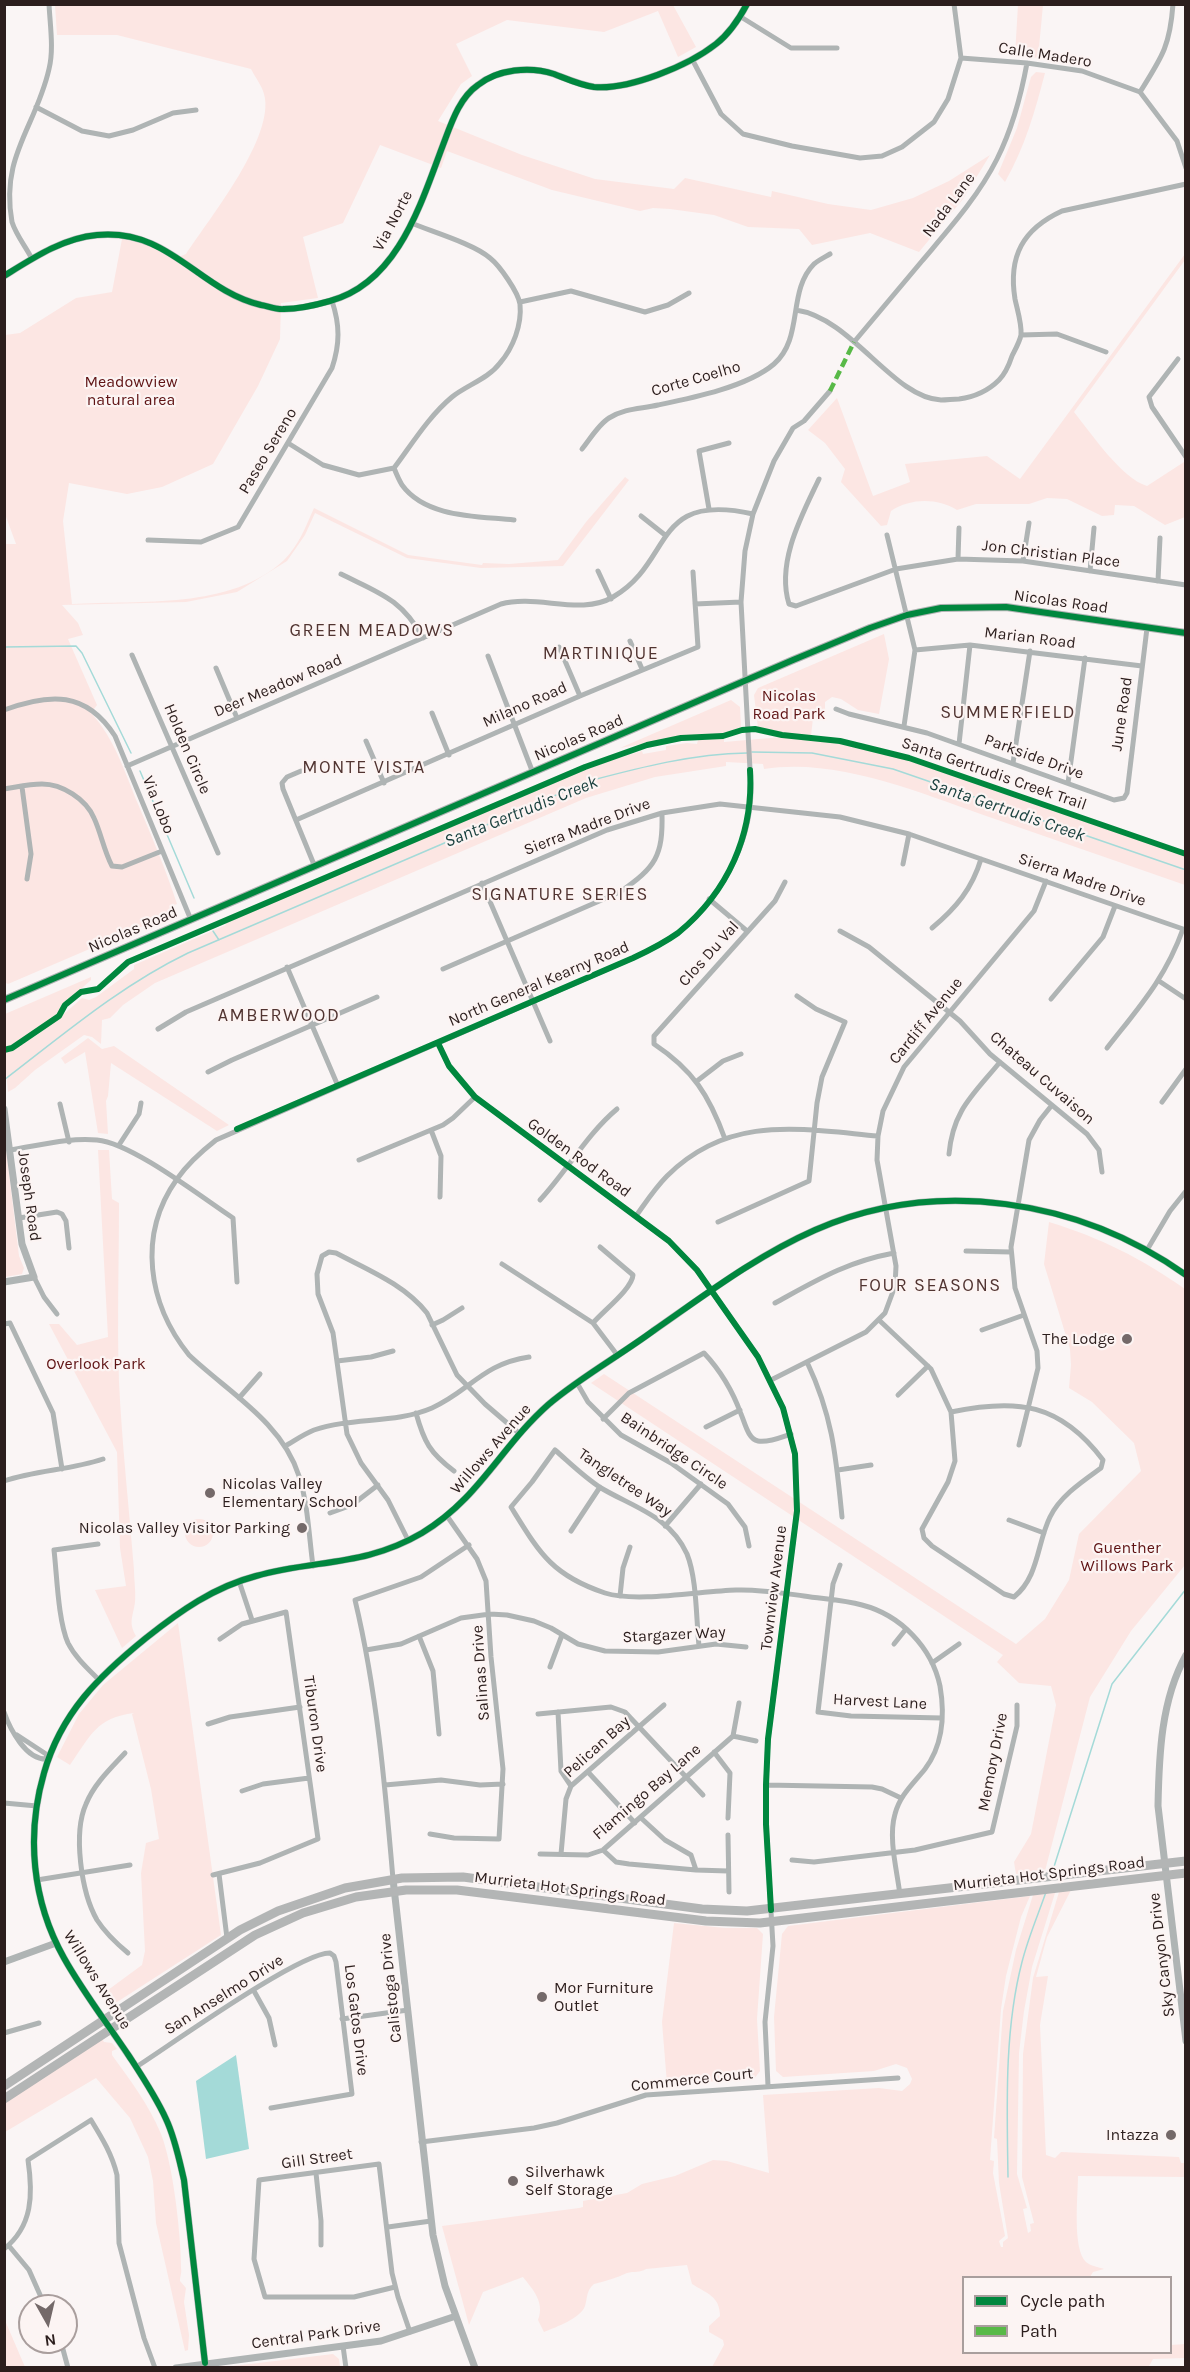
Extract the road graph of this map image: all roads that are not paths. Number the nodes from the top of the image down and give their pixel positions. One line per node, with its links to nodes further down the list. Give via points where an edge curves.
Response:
1 (49, 4): 11 (street, via 50,66)
2 (747, 4): 5 (street, Via Norte)
3 (954, 4): 7 (street)
4 (1173, 4): 10 (street, via 1163,56)
5 (741, 16): 6 (street, via 791,48); 8 (street, Via Norte, via 716,44)
6 (837, 48)
7 (961, 58): 8 (street, via 948,99 934,122 902,147 882,156 860,158 743,134 721,114); 9 (street, Calle Madero)
8 (692, 59): 15 (street, Via Norte, via 633,83 611,87 593,87 530,70 511,71 478,84 459,107)
9 (1027, 63): 10 (street, Calle Madero, via 1082,71); 24 (street, Nada Lane, via 1006,138 984,182 944,236)
10 (1140, 92): 13 (street, via 1177,141)
11 (36, 107): 12 (street, via 82,131 109,136 173,113); 17 (street, via 11,157 8,178 13,224)
12 (196, 110)
13 (1185, 168)
14 (1185, 184): 23 (street, via 1062,211 1034,229 1021,243 1013,284)
15 (411, 223): 20 (street, Via Norte, via 391,259 364,285); 21 (street, via 489,257)
16 (830, 254): 22 (street, Corte Coelho, via 814,265 801,286)
17 (32, 259): 18 (street, Via Norte); 20 (street, Via Norte, via 62,243 93,235 126,235 168,250 246,301 282,309)
18 (4, 276)
19 (689, 293): 21 (street, via 668,306 645,312 571,291)
20 (332, 301): 28 (street, Paseo Sereno, via 338,319 337,352 332,368)
21 (520, 302): 32 (street, via 518,328 500,364 452,397)
22 (796, 310): 24 (street, via 820,317); 30 (street, Corte Coelho, via 793,333 785,351 761,373 687,398 630,408 608,418)
23 (1021, 335): 24 (street, via 1005,374 992,387 966,398 939,400 916,392); 25 (street, via 1058,334)
24 (854, 342)
25 (1106, 352)
26 (1178, 359): 31 (street, via 1149,397)
27 (830, 390): 35 (street, North General Kearny Road, via 793,428 774,461)
28 (288, 443): 32 (street, via 323,465 359,475); 44 (street, Paseo Sereno, via 238,527 201,542)
29 (729, 443): 34 (street, via 699,452)
30 (582, 448)
31 (1185, 457)
32 (394, 468): 37 (street, via 402,485 425,505)
33 (819, 478): 47 (street, Jon Christian Place, via 789,553 789,604 796,606)
34 (709, 509): 35 (street, Deer Meadow Road); 41 (street, Deer Meadow Road, via 676,523)
35 (753, 514): 55 (street, North General Kearny Road)
36 (642, 516): 41 (street)
37 (514, 520)
38 (1029, 523): 46 (street)
39 (959, 528): 45 (street)
40 (1094, 528): 49 (street)
41 (665, 535): 54 (street, Deer Meadow Road, via 635,580)
42 (887, 536): 47 (street)
43 (1160, 538): 52 (street)
44 (148, 540)
45 (958, 559): 46 (street, Jon Christian Place); 47 (street, Jon Christian Place)
46 (1023, 561): 49 (street, Jon Christian Place)
47 (896, 569): 57 (street)
48 (598, 571): 54 (street)
49 (1090, 571): 52 (street, Jon Christian Place)
50 (693, 572): 56 (street, Milano Road)
51 (341, 574): 60 (street, via 405,610)
52 (1158, 581): 53 (street, Jon Christian Place)
53 (1185, 585)
54 (611, 599): 60 (street, Deer Meadow Road, via 580,605 536,600 511,602)
55 (741, 602): 56 (street); 72 (street, North General Kearny Road)
56 (695, 604): 71 (street, Milano Road, via 698,647)
57 (907, 615): 58 (main road, Nicolas Road, via 941,608 1006,608); 64 (street); 72 (main road, Nicolas Road)
58 (1147, 628): 59 (main road, Nicolas Road); 69 (street, June Road)
59 (1185, 633)
60 (423, 638): 77 (street, Deer Meadow Road)
61 (630, 641): 71 (street)
62 (970, 645): 64 (street, Marian Road); 65 (street, Marian Road); 81 (street)
63 (559, 647): 73 (street)
64 (915, 650): 79 (street)
65 (1030, 651): 68 (street, Marian Road); 84 (street)
66 (132, 655): 82 (street, Holden Circle)
67 (488, 656): 78 (street)
68 (1084, 658): 69 (street, Marian Road); 89 (street)
69 (1143, 666): 92 (street, June Road, via 1127,793)
70 (216, 668): 77 (street)
71 (642, 669): 73 (street, Milano Road)
72 (746, 681): 87 (main road, Nicolas Road); 93 (street, North General Kearny Road)
73 (580, 696): 78 (street, Milano Road)
74 (836, 708): 79 (street, Parkside Drive)
75 (4, 710): 85 (street, Via Lobo, via 50,698 90,708 115,736)
76 (432, 713): 83 (street)
77 (237, 718): 82 (street, Deer Meadow Road)
78 (513, 725): 83 (street, Milano Road); 87 (street)
79 (904, 726): 81 (street, Parkside Drive)
80 (366, 741): 88 (street)
81 (959, 744): 84 (street, Parkside Drive)
82 (172, 746): 85 (street, Deer Meadow Road); 98 (street, Holden Circle)
83 (449, 755): 88 (street, Milano Road)
84 (1013, 763): 89 (street, Parkside Drive)
85 (127, 766): 97 (street, Via Lobo)
86 (300, 771): 95 (street, via 282,783)
87 (533, 773): 101 (main road, Nicolas Road)
88 (384, 783): 95 (street, Milano Road)
89 (1068, 783): 92 (street, Parkside Drive)
90 (22, 787): 91 (street); 97 (street, via 43,784 75,795 94,816 112,866 123,867); 102 (street, via 30,854)
91 (4, 789)
92 (1120, 800)
93 (750, 806): 94 (street, Sierra Madre Drive, via 720,804); 96 (street, Sierra Madre Drive, via 840,816); 106 (street, North General Kearny Road, via 739,852)
94 (662, 813): 105 (street, Sierra Madre Drive, via 607,830); 113 (street, via 663,839 658,855 635,882)
95 (296, 820): 101 (street)
96 (909, 834): 99 (street, Sierra Madre Drive); 100 (street)
97 (162, 851): 108 (street, Via Lobo)
98 (218, 853)
99 (981, 859): 103 (street, Sierra Madre Drive); 109 (street, via 970,888)
100 (903, 864)
101 (315, 867): 108 (main road, Nicolas Road)
102 (27, 879)
103 (1046, 881): 107 (street, Sierra Madre Drive); 123 (street, Cardiff Avenue, via 1034,911)
104 (785, 882): 111 (street, Clos Du Val, via 775,901)
105 (482, 883): 113 (street); 114 (street, Sierra Madre Drive)
106 (709, 899): 111 (street); 122 (street, North General Kearny Road, via 685,927 656,947)
107 (1115, 906): 110 (street, Sierra Madre Drive); 119 (street, via 1103,937)
108 (190, 920): 121 (main road, Nicolas Road)
109 (932, 928)
110 (1184, 930): 116 (street)
111 (747, 931): 133 (street, Clos Du Val, via 654,1036 654,1044)
112 (840, 931): 123 (street, Chateau Cuvaison, via 860,940)
113 (507, 941): 115 (street); 122 (street)
114 (287, 968): 124 (street); 125 (street, Sierra Madre Drive, via 186,1012)
115 (443, 969)
116 (1159, 981): 120 (street); 128 (street)
117 (797, 996): 143 (street, via 845,1022 822,1077)
118 (378, 997): 124 (street)
119 (1051, 999)
120 (1185, 999)
121 (4, 1000)
122 (532, 1001): 126 (street); 127 (street, North General Kearny Road)
123 (950, 1012): 130 (street, Chateau Cuvaison); 144 (street, Cardiff Avenue, via 896,1080)
124 (312, 1026): 132 (street); 134 (street)
125 (158, 1029)
126 (550, 1041)
127 (438, 1043): 134 (street, North General Kearny Road); 135 (street, Golden Rod Road, via 448,1066)
128 (1107, 1048)
129 (741, 1054): 133 (street, via 723,1061)
130 (1000, 1062): 139 (street, Chateau Cuvaison); 149 (street, via 958,1116)
131 (1185, 1069): 136 (street)
132 (208, 1072)
133 (697, 1081): 145 (street)
134 (338, 1086): 153 (street, North General Kearny Road, via 216,1140)
135 (475, 1097): 142 (street, via 453,1118); 151 (street, Golden Rod Road)
136 (1162, 1102)
137 (141, 1103): 147 (street, via 139,1114)
138 (60, 1104): 146 (street)
139 (1052, 1105): 152 (street, Chateau Cuvaison, via 1094,1142 1101,1156); 157 (street, via 1029,1140)
140 (617, 1108): 151 (street)
141 (4, 1109): 148 (street, Joseph Road)
142 (431, 1130): 150 (street); 155 (street, via 442,1164)
143 (815, 1130): 144 (street); 145 (street, via 774,1128); 161 (street, via 809,1181)
144 (878, 1136): 158 (street, Cardiff Avenue, via 877,1160)
145 (725, 1139): 159 (street, via 669,1174)
146 (69, 1142): 147 (street, via 96,1140); 148 (street)
147 (119, 1145): 153 (street)
148 (9, 1150): 160 (street, Joseph Road)
149 (949, 1154)
150 (359, 1160)
151 (569, 1167): 156 (street); 159 (street, Golden Rod Road)
152 (1102, 1172)
153 (176, 1180): 172 (street, via 232,1218); 194 (street, North General Kearny Road, via 157,1221 153,1241 157,1295 169,1326 189,1355)
154 (1185, 1191): 164 (street)
155 (440, 1197)
156 (540, 1200)
157 (1018, 1205): 158 (street, Willows Avenue, via 946,1201); 164 (street, Willows Avenue, via 1076,1219); 166 (street)
158 (885, 1208): 167 (street, Cardiff Avenue); 173 (street, Willows Avenue, via 845,1218 801,1237)
159 (636, 1216): 173 (street, Golden Rod Road, via 679,1250)
160 (18, 1218): 163 (street, via 63,1214); 170 (street, Joseph Road, via 24,1253)
161 (717, 1222)
162 (600, 1247): 179 (street, via 633,1275 632,1282)
163 (69, 1248)
164 (1147, 1250): 169 (street, Willows Avenue)
165 (966, 1251): 166 (street)
166 (1011, 1252): 177 (street, via 1015,1288)
167 (894, 1253): 174 (street, via 843,1266); 178 (street, Cardiff Avenue, via 896,1286)
168 (502, 1264): 179 (street)
169 (1185, 1275)
170 (34, 1277): 171 (street); 176 (street, Joseph Road)
171 (4, 1282)
172 (237, 1282)
173 (711, 1290): 184 (street, Willows Avenue); 190 (street, Townview Avenue)
174 (775, 1303)
175 (462, 1308): 181 (street)
176 (57, 1314)
177 (1024, 1315): 182 (street); 195 (street, via 1037,1359)
178 (880, 1321): 187 (street); 188 (street)
179 (593, 1323): 184 (street)
180 (8, 1324): 208 (street, via 52,1413)
181 (432, 1325): 186 (street, via 420,1304 388,1280 329,1252 322,1256 317,1283 333,1333); 192 (street, via 447,1358)
182 (982, 1330)
183 (393, 1351): 186 (street)
184 (618, 1356): 191 (street, Willows Avenue)
185 (529, 1357): 192 (street, via 493,1368)
186 (337, 1361): 200 (street)
187 (807, 1362): 190 (street); 209 (street, via 831,1425)
188 (928, 1366): 193 (street); 197 (street)
189 (260, 1374): 194 (street)
190 (771, 1380): 203 (street, Townview Avenue)
191 (577, 1383): 199 (street, Bainbridge Circle); 202 (street, Willows Avenue, via 551,1402)
192 (466, 1385): 198 (street, via 446,1400); 202 (street)
193 (897, 1395)
194 (239, 1398): 205 (street, North General Kearny Road)
195 (1029, 1406): 197 (street, via 1001,1404); 204 (street); 221 (street, via 1069,1425 1103,1460 1101,1468 1060,1502)
196 (740, 1410): 199 (street, via 704,1353 629,1392); 201 (street); 203 (street, via 756,1441)
197 (951, 1412): 221 (street, via 955,1461 922,1529 924,1538 1014,1597 1037,1562)
198 (416, 1413): 200 (street); 210 (street, via 430,1449)
199 (603, 1419): 212 (street, Bainbridge Circle, via 635,1444)
200 (345, 1424): 205 (street, via 313,1431); 213 (street, via 354,1450)
201 (706, 1427)
202 (520, 1434): 216 (street, Willows Avenue, via 476,1489)
203 (791, 1434): 231 (street, Townview Avenue, via 798,1497)
204 (1019, 1445)
205 (285, 1446): 228 (street, North General Kearny Road, via 302,1489)
206 (103, 1459): 208 (street)
207 (871, 1465): 209 (street)
208 (62, 1469): 211 (street)
209 (838, 1470): 217 (street)
210 (454, 1471)
211 (4, 1481)
212 (701, 1484): 219 (street); 225 (street, Bainbridge Circle, via 739,1517)
213 (378, 1485): 215 (street); 222 (street)
214 (600, 1487): 219 (street, Tangletree Way, via 641,1507); 220 (street); 232 (street, Tangletree Way, via 555,1450 511,1507 534,1545 554,1567 590,1587)
215 (330, 1514)
216 (447, 1516): 222 (street, Willows Avenue); 224 (street, Salinas Drive)
217 (842, 1516)
218 (1009, 1520): 221 (street)
219 (665, 1526): 230 (street, Tangletree Way, via 687,1555)
220 (571, 1531)
221 (1044, 1533)
222 (408, 1540): 228 (street, Willows Avenue, via 361,1558)
223 (98, 1544): 248 (street, via 54,1550 67,1641)
224 (469, 1545): 234 (street, Salinas Drive, via 486,1581); 244 (street, Calistoga Drive, via 421,1577 355,1600)
225 (749, 1546)
226 (630, 1547): 232 (street)
227 (840, 1565): 233 (street)
228 (313, 1567): 229 (street, Willows Avenue)
229 (239, 1581): 235 (street); 248 (street, Willows Avenue, via 183,1609)
230 (694, 1593): 231 (street, via 739,1590); 232 (street); 242 (street, Tangletree Way)
231 (787, 1594): 233 (street); 271 (street, Townview Avenue, via 768,1739)
232 (620, 1596)
233 (831, 1600): 236 (street, via 880,1611); 256 (street, Harvest Lane, via 818,1712)
234 (490, 1614): 237 (street, Stargazer Way, via 534,1621); 238 (street, Stargazer Way, via 451,1621); 269 (street, Salinas Drive)
235 (252, 1620): 239 (street); 252 (street, Tiburon Drive, via 286,1612)
236 (906, 1629): 240 (street); 246 (street)
237 (562, 1635): 242 (street, Stargazer Way, via 605,1651 658,1652); 247 (street)
238 (419, 1636): 244 (street, Stargazer Way, via 390,1647); 260 (street, via 434,1671)
239 (220, 1639)
240 (894, 1644)
241 (959, 1644): 246 (street)
242 (699, 1646): 243 (street, Stargazer Way)
243 (746, 1647)
244 (366, 1650): 270 (street, Calistoga Drive)
245 (1185, 1654): 289 (street, Sky Canyon Drive, via 1170,1692 1161,1747 1158,1806)
246 (932, 1663): 256 (street, via 940,1688)
247 (550, 1667)
248 (98, 1679): 265 (street, Willows Avenue, via 70,1716)
249 (740, 1703): 261 (street)
250 (664, 1705): 259 (street, Pelican Bay)
251 (1017, 1705): 284 (street, Memory Drive, via 1017,1726 992,1832)
252 (300, 1707): 258 (street); 267 (street, Tiburon Drive)
253 (4, 1712): 257 (street)
254 (558, 1712): 255 (street); 259 (street, via 611,1707 625,1712); 272 (street, via 561,1771)
255 (538, 1713)
256 (942, 1718): 275 (street, via 932,1758)
257 (7, 1723): 265 (street, via 26,1749)
258 (208, 1724)
259 (639, 1726): 266 (street, Pelican Bay); 268 (street)
260 (439, 1734)
261 (733, 1736): 262 (street); 263 (street, Flamingo Bay Lane)
262 (756, 1741)
263 (714, 1752): 268 (street, Flamingo Bay Lane); 279 (street, via 730,1773)
264 (125, 1753): 293 (street, via 92,1791 82,1812 79,1833)
265 (48, 1759): 277 (street, Willows Avenue)
266 (588, 1772): 272 (street, Pelican Bay); 280 (street)
267 (309, 1778): 273 (street); 303 (street, Tiburon Drive, via 318,1839 260,1863 216,1874)
268 (686, 1778): 274 (street); 278 (street, Flamingo Bay Lane)
269 (503, 1784): 270 (street, via 434,1780); 281 (street, Salinas Drive, via 499,1839)
270 (385, 1785): 296 (street, Calistoga Drive)
271 (766, 1785): 275 (street, via 872,1787); 301 (street, Townview Avenue)
272 (571, 1786): 286 (street, Pelican Bay, via 566,1799)
273 (242, 1791)
274 (704, 1795)
275 (901, 1798): 284 (street, via 892,1829)
276 (4, 1803): 277 (street)
277 (36, 1806): 297 (street, Willows Avenue)
278 (641, 1818): 280 (street, Flamingo Bay Lane); 291 (street, via 665,1840 692,1855)
279 (728, 1818)
280 (635, 1823): 283 (street, Flamingo Bay Lane)
281 (430, 1834)
282 (728, 1835): 292 (street)
283 (603, 1850): 286 (street, Flamingo Bay Lane, via 588,1855); 291 (street, via 616,1862)
284 (895, 1852): 287 (street, via 814,1862); 300 (street)
285 (540, 1854): 286 (street, Flamingo Bay Lane)
286 (561, 1854)
287 (792, 1860)
288 (1185, 1861): 289 (main road, Murrieta Hot Springs Road)
289 (1164, 1863): 295 (street, Sky Canyon Drive); 300 (main road, Murrieta Hot Springs Road)
290 (130, 1865): 293 (street)
291 (696, 1870): 292 (street)
292 (728, 1870): 299 (street)
293 (83, 1873): 297 (street); 305 (street, via 96,1918 114,1942)
294 (1185, 1873): 295 (main road, Murrieta Hot Springs Road)
295 (1166, 1875): 302 (main road, Murrieta Hot Springs Road); 315 (street, Sky Canyon Drive)
296 (393, 1879): 298 (street, Calistoga Drive); 301 (main road, Murrieta Hot Springs Road, via 463,1877 702,1909); 303 (main road, Murrieta Hot Springs Road, via 300,1902)
297 (37, 1880): 304 (street, Willows Avenue)
298 (394, 1891): 302 (main road, Murrieta Hot Springs Road, via 467,1891 706,1922); 309 (street, Calistoga Drive); 313 (main road, Murrieta Hot Springs Road, via 331,1904 283,1921 232,1949)
299 (729, 1892)
300 (900, 1895): 301 (main road, Murrieta Hot Springs Road)
301 (771, 1910): 302 (street, Townview Avenue)
302 (771, 1922): 320 (street, Townview Avenue, via 773,1946 765,2022)
303 (227, 1938): 310 (main road, Murrieta Hot Springs Road)
304 (56, 1943): 307 (street); 310 (street, Willows Avenue)
305 (129, 1953)
306 (330, 1953): 308 (street, San Anselmo Drive, via 318,1953); 311 (street, Los Gatos Drive, via 336,1962)
307 (5, 1962)
308 (254, 1991): 316 (street, via 268,2018); 317 (street, San Anselmo Drive)
309 (408, 2010): 311 (street); 323 (street, Calistoga Drive)
310 (104, 2019): 313 (street, Willows Avenue); 319 (main road, Murrieta Hot Springs Road)
311 (342, 2019): 322 (street, Los Gatos Drive, via 352,2094)
312 (39, 2023): 314 (street)
313 (111, 2029): 317 (street, Willows Avenue); 321 (main road, Murrieta Hot Springs Road)
314 (4, 2033)
315 (1185, 2041)
316 (275, 2045)
317 (136, 2067): 334 (street, Willows Avenue, via 166,2119 178,2153)
318 (898, 2078): 320 (street, Commerce Court)
319 (4, 2086)
320 (768, 2086): 323 (street, Commerce Court, via 646,2095 534,2128)
321 (4, 2099)
322 (271, 2108)
323 (422, 2142): 325 (street, Calistoga Drive)
324 (316, 2173): 326 (street, Gill Street, via 379,2164); 327 (street); 329 (street, Gill Street, via 259,2180 254,2259 265,2297 354,2297)
325 (431, 2221): 326 (street); 331 (street, Calistoga Drive, via 445,2286)
326 (388, 2227): 329 (street)
327 (321, 2245)
328 (7, 2248): 330 (street, via 29,2270); 335 (street, via 21,2230 29,2210 32,2191 28,2160 91,2120 114,2163 121,2253)
329 (395, 2287): 332 (street)
330 (40, 2294)
331 (456, 2316): 332 (street, Central Park Drive); 338 (street, Calistoga Drive)
332 (410, 2332): 333 (street, Central Park Drive)
333 (343, 2346): 334 (street, Central Park Drive); 337 (street)
334 (205, 2363): 336 (street, Central Park Drive)
335 (155, 2367)
336 (176, 2367)
337 (346, 2367)
338 (475, 2367)

